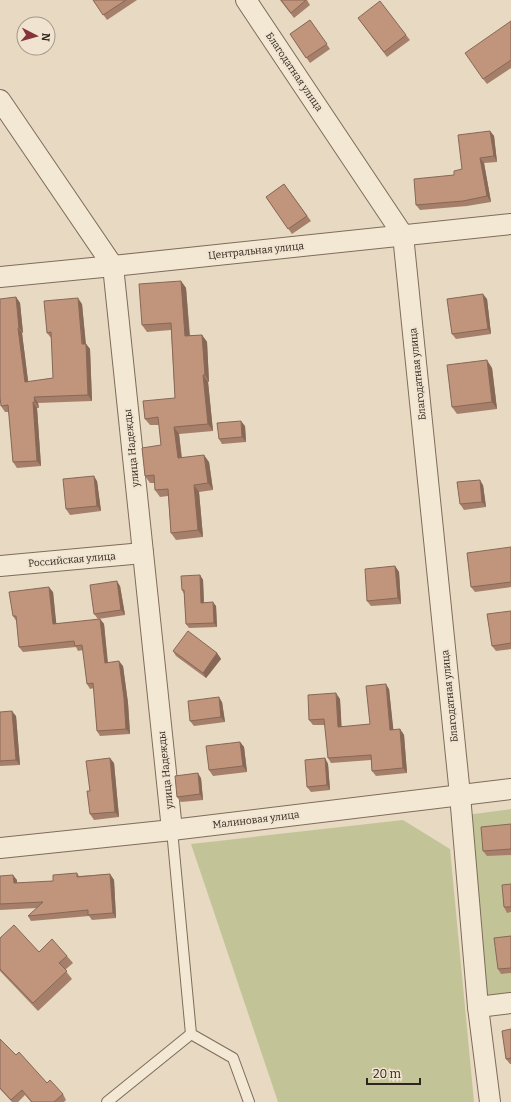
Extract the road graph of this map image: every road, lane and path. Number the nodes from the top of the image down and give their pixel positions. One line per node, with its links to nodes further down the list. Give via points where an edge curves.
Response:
1 (246, 0): 4 (street, Благодатная улица)
2 (0, 100): 5 (street, улица Надежды)
3 (511, 224): 4 (street, Центральная улица)
4 (403, 235): 5 (street, Центральная улица); 10 (street, Благодатная улица)
5 (114, 266): 6 (street, Центральная улица); 7 (street, улица Надежды)
6 (0, 277)
7 (143, 554): 8 (street, Российская улица); 11 (street, улица Надежды)
8 (0, 566)
9 (511, 789): 10 (street, Малиновая улица)
10 (460, 795): 11 (street, Малиновая улица); 14 (street, Благодатная улица)
11 (172, 830): 12 (street, Малиновая улица); 15 (lane)
12 (0, 848)
13 (511, 1003): 14 (street)
14 (478, 1007): 18 (street, Благодатная улица)
15 (191, 1034): 16 (lane); 17 (lane, via 233,1058)
16 (106, 1102)
17 (249, 1102)
18 (490, 1102)

